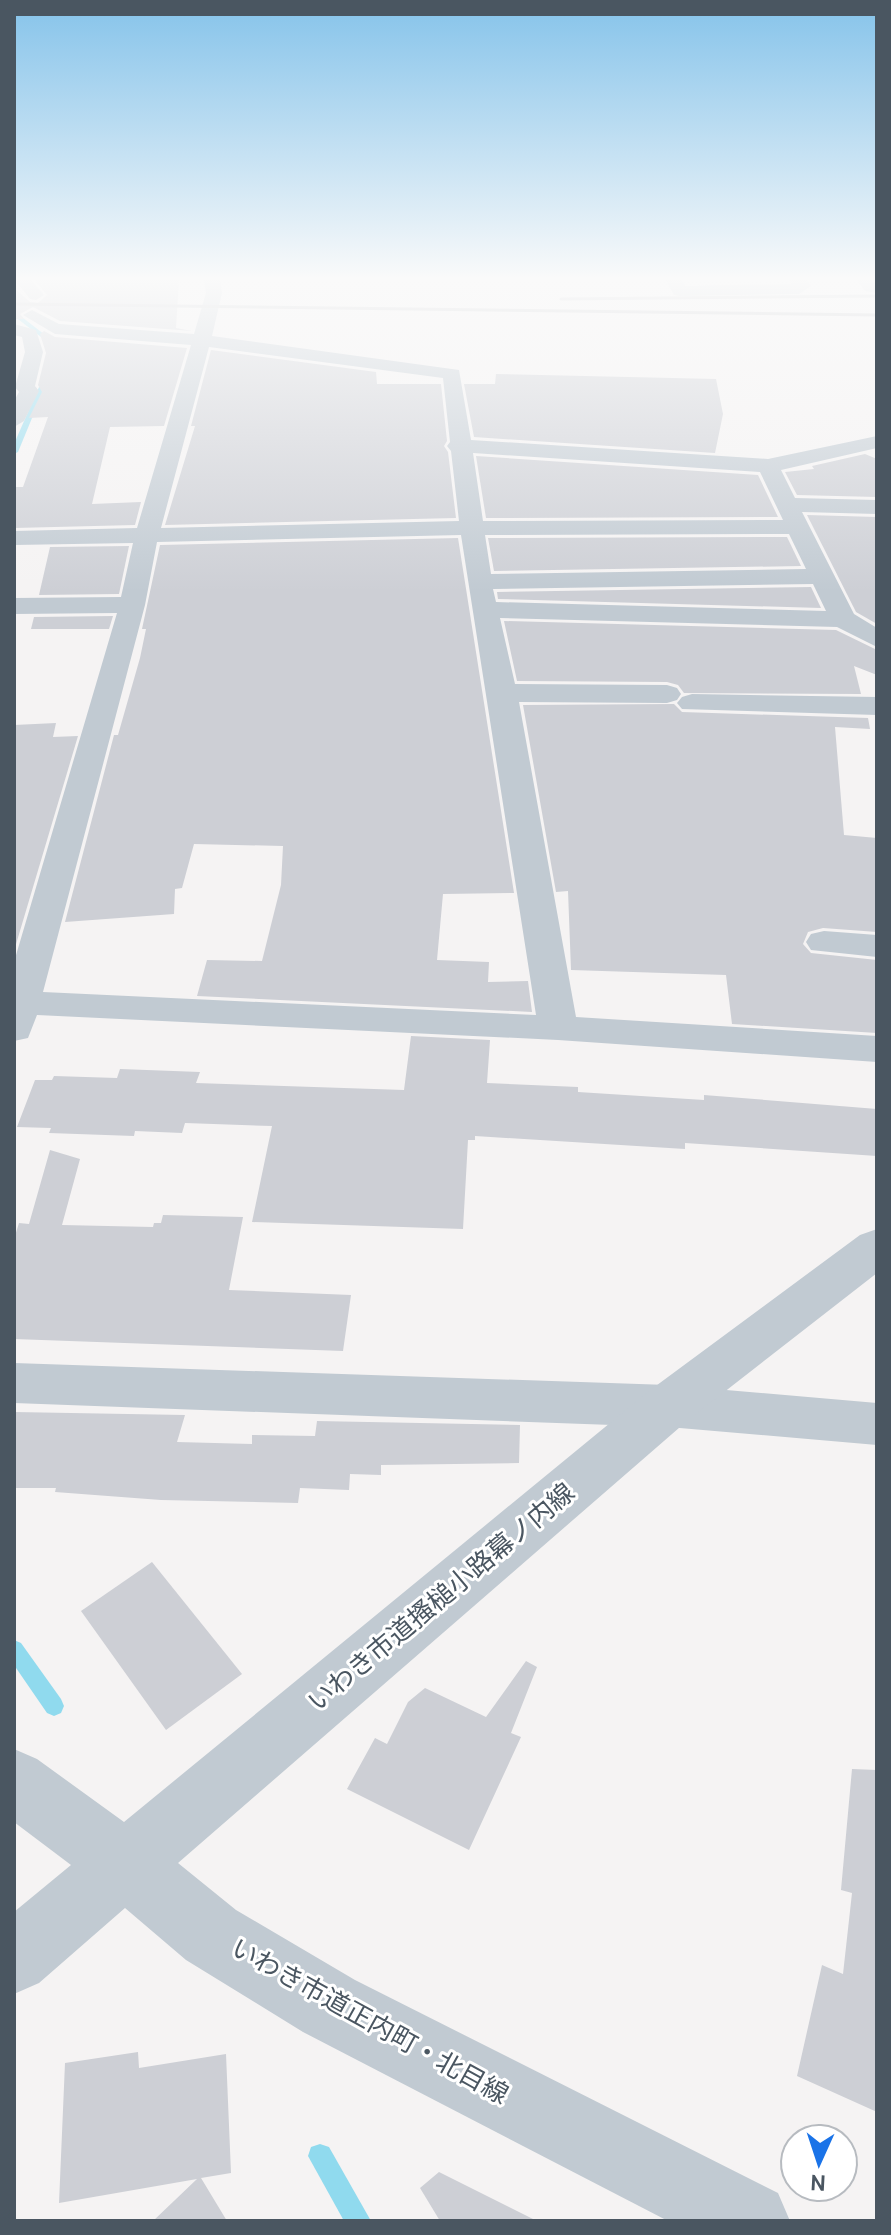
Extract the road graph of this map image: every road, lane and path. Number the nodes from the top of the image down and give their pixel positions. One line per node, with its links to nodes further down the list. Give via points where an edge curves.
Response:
1 (190, 383): 11 (street)
2 (453, 383): 6 (street)
3 (19, 388): 4 (street, via 29,391)
4 (14, 421)
5 (877, 442): 7 (street)
6 (458, 446): 7 (street); 10 (street)
7 (768, 466): 9 (street)
8 (877, 507): 9 (street)
9 (793, 516): 10 (street); 13 (street)
10 (470, 528): 11 (street); 14 (street)
11 (147, 534): 12 (street); 15 (street)
12 (14, 538)
13 (823, 576): 14 (street); 17 (street)
14 (482, 596): 17 (street); 19 (street)
15 (132, 605): 16 (street); 23 (street)
16 (14, 606)
17 (843, 619): 18 (street)
18 (875, 636)
19 (503, 693): 20 (street); 24 (street)
20 (877, 706)
21 (824, 942): 22 (street)
22 (877, 946)
23 (17, 1011): 24 (street)
24 (558, 1028): 25 (street)
25 (877, 1049)
26 (877, 1247): 28 (street, いわき市道搔槌小路幕ノ内線)
27 (14, 1383): 28 (street)
28 (668, 1406): 29 (street); 31 (street, いわき市道搔槌小路幕ノ内線)
29 (877, 1424)
30 (14, 1782): 31 (street, いわき市道正内町・北目線)
31 (123, 1862): 32 (street, いわき市道搔槌小路幕ノ内線); 33 (street, いわき市道正内町・北目線, via 211,1935 329,2006)
32 (14, 1958)
33 (750, 2221)

